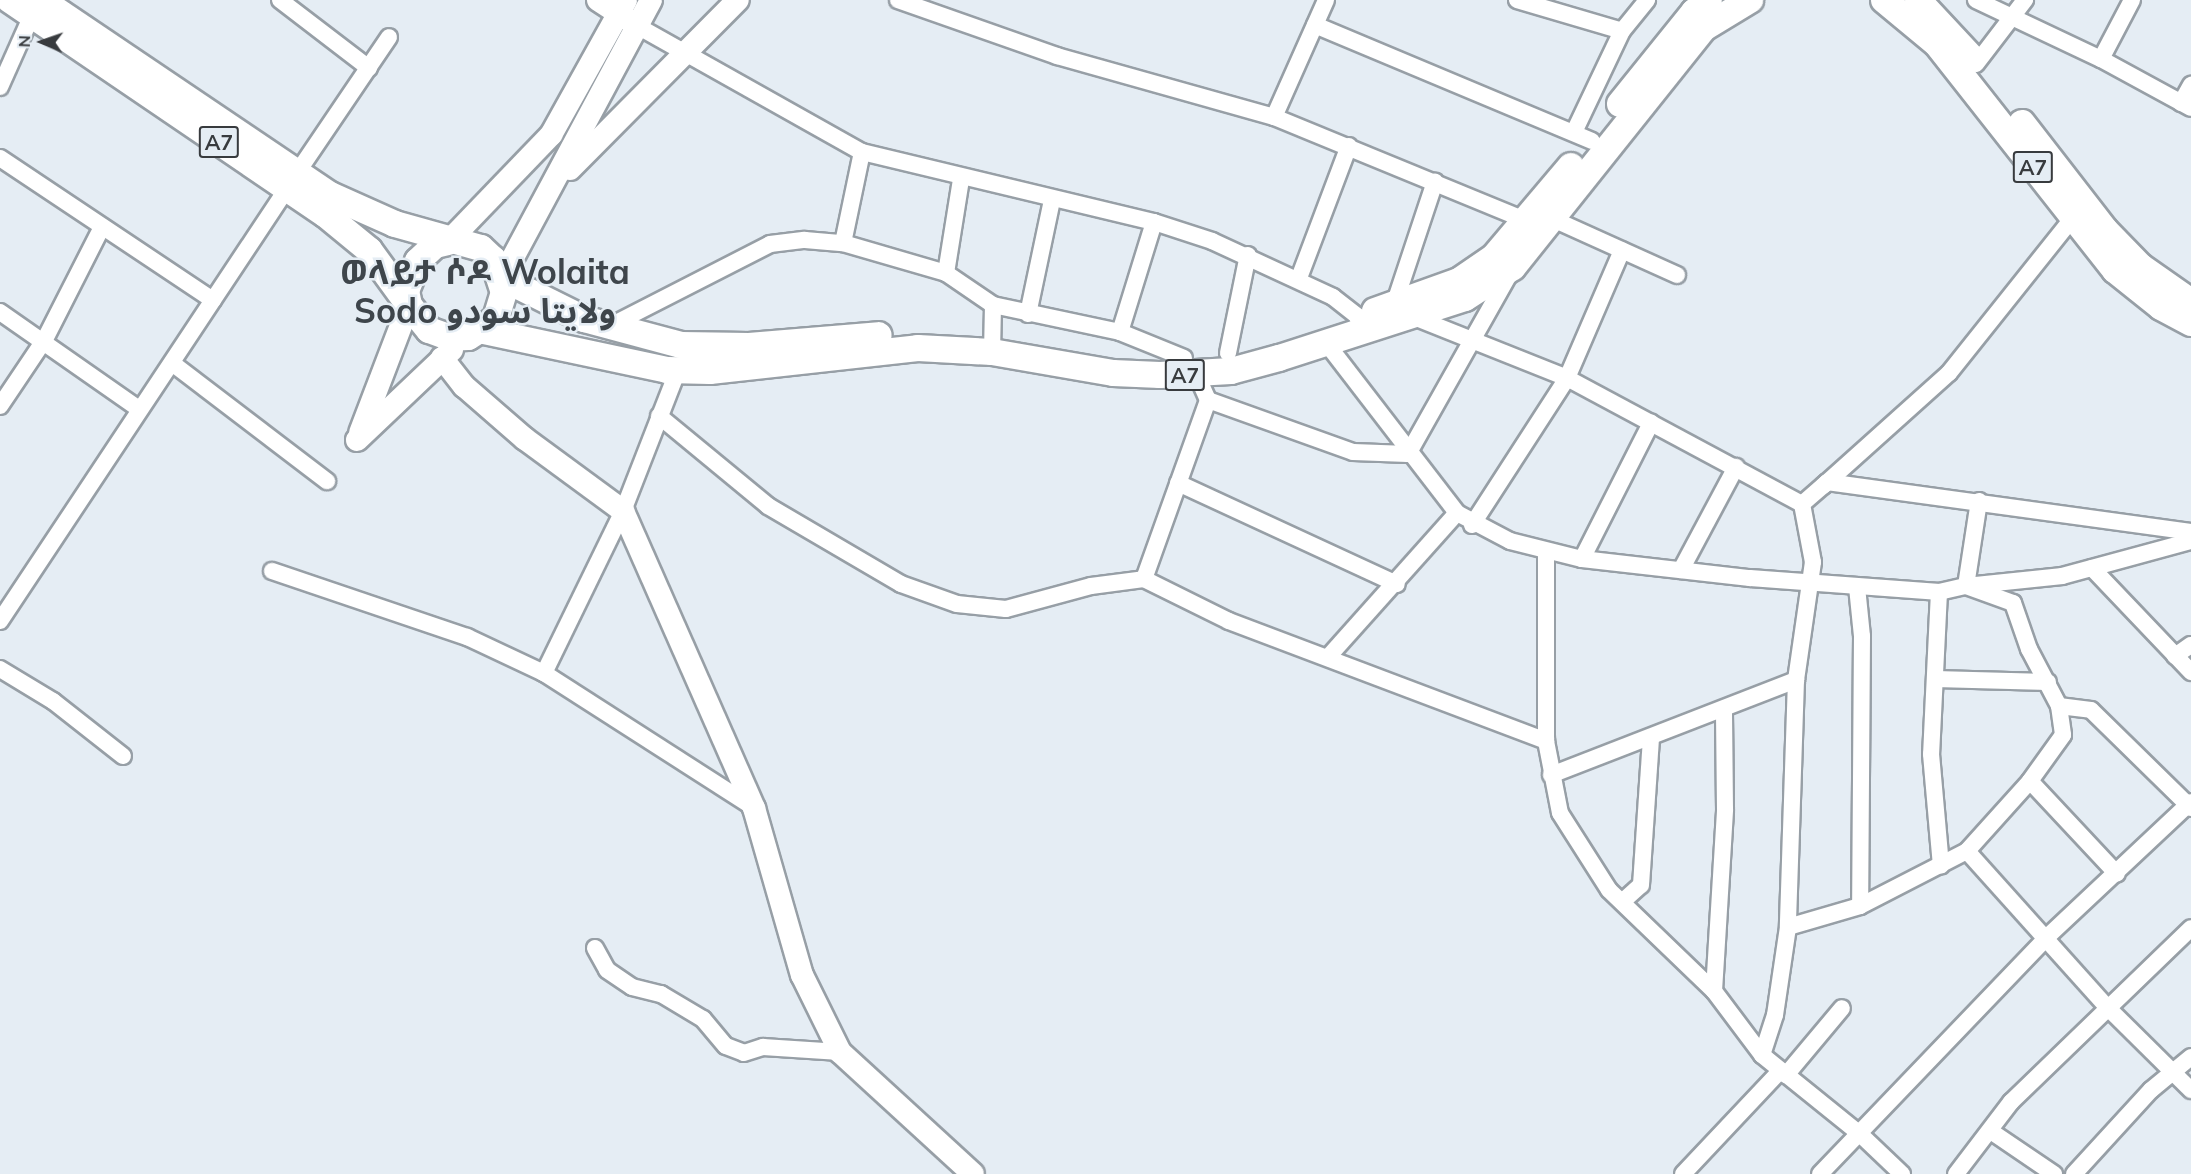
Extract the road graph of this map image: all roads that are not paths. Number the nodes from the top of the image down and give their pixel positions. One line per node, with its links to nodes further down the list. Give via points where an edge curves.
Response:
1 (10, 0): 16 (highway, A7)
2 (280, 0): 26 (street)
3 (598, 0): 17 (main road)
4 (651, 0): 20 (main road)
5 (738, 0): 23 (main road)
6 (898, 0): 30 (street, via 1057,56)
7 (1326, 0): 19 (street)
8 (1517, 0): 21 (street)
9 (1647, 0): 21 (street)
10 (1709, 0): 31 (highway, A7)
11 (1750, 0): 42 (highway, A7, via 1704,28)
12 (1976, 0): 18 (street)
13 (2025, 0): 18 (street)
14 (2132, 0): 24 (street)
15 (1903, 2): 25 (highway, A7); 40 (highway, A7)
16 (38, 5): 28 (street); 36 (highway, A7)
17 (622, 7): 20 (main road); 44 (main road, via 551,135)
18 (2014, 20): 24 (street); 25 (street)
19 (1315, 25): 30 (street); 31 (street)
20 (639, 27): 23 (street); 38 (main road)
21 (1622, 31): 31 (street)
22 (390, 37): 26 (street)
23 (684, 54): 33 (street); 38 (main road)
24 (2101, 58): 29 (street)
25 (1976, 64): 54 (highway, A7, via 2105,230 2141,267)
26 (369, 68): 36 (street)
27 (2191, 85): 29 (street)
28 (0, 87)
29 (2186, 106)
30 (1274, 117): 32 (street)
31 (1583, 136): 42 (highway, A7)
32 (1349, 146): 37 (street); 52 (street)
33 (862, 152): 35 (street); 45 (street)
34 (0, 158): 43 (street)
35 (962, 179): 39 (street); 49 (street)
36 (292, 180): 44 (highway, A7); 53 (street); 56 (highway, A7, via 369,250)
37 (1435, 182): 42 (street); 57 (street)
38 (549, 189): 51 (main road)
39 (1052, 200): 41 (street); 59 (street)
40 (2072, 219): 60 (highway, A7, via 2115,270 2161,307); 85 (street, via 1949,373)
41 (1154, 222): 47 (street); 63 (street)
42 (1541, 224): 46 (street); 48 (highway, A7); 57 (highway, A7, via 1459,281)
43 (102, 227): 53 (street); 65 (street)
44 (448, 242): 51 (highway, A7, via 481,248); 56 (highway, via 435,245 418,261 406,291)
45 (843, 243): 49 (street); 62 (street, via 779,240)
46 (1623, 250): 50 (street); 74 (street)
47 (1248, 255): 52 (street); 69 (street)
48 (1513, 267): 57 (highway, A7, via 1465,298); 68 (street)
49 (946, 273): 55 (street)
50 (1677, 274)
51 (502, 278): 62 (highway, A7); 64 (highway, via 500,310)
52 (1299, 278): 61 (street)
53 (213, 300): 71 (street)
54 (2191, 302)
55 (993, 304): 59 (street); 66 (street)
56 (409, 305): 64 (highway, A7, via 429,330 451,338); 70 (main road, via 357,440)
57 (1404, 311): 61 (highway, A7); 68 (street)
58 (0, 312): 65 (street)
59 (1028, 314): 63 (street)
60 (2191, 323)
61 (1360, 324): 67 (highway, A7); 69 (highway, A7)
62 (608, 327): 66 (highway, A7, via 681,345 749,346 890,334)
63 (1120, 332): 72 (street)
64 (476, 334): 70 (main road); 73 (highway, A7, via 619,363)
65 (45, 339): 76 (street); 77 (street)
66 (994, 344): 72 (highway, A7); 73 (highway, A7, via 918,348 710,371)
67 (1327, 344): 72 (highway, A7, via 1231,370); 80 (street)
68 (1471, 344): 74 (street); 80 (street)
69 (1228, 353): 72 (highway, A7)
70 (442, 358): 86 (main road, via 464,386 525,439)
71 (172, 363): 77 (street); 82 (street)
72 (1190, 366): 75 (street)
73 (678, 370): 78 (street)
74 (1567, 378): 79 (street); 88 (street)
75 (1208, 400): 80 (street, via 1344,449); 83 (street)
76 (0, 406)
77 (139, 409): 102 (street)
78 (659, 416): 86 (street); 96 (street, via 768,506 901,584 957,604 1006,609 1091,586)
79 (1651, 423): 81 (street); 92 (street)
80 (1408, 454): 87 (street)
81 (1736, 467): 85 (street); 94 (street)
82 (327, 481)
83 (1178, 483): 96 (street); 98 (street)
84 (1979, 501): 85 (street, via 1827,482); 89 (street); 99 (street)
85 (1802, 504): 97 (street, via 1812,540 1813,562)
86 (623, 511): 108 (street); 120 (main road)
87 (1457, 513): 88 (street); 98 (street)
88 (1472, 525): 91 (street)
89 (2191, 531)
90 (2191, 541): 93 (street)
91 (1546, 552): 92 (street); 115 (street)
92 (1582, 559): 94 (street)
93 (2092, 568): 99 (street, via 2062,576); 105 (street)
94 (1682, 570): 97 (street)
95 (272, 571): 108 (street, via 467,637)
96 (1144, 579): 104 (street, via 1229,621)
97 (1807, 583): 100 (street); 110 (street)
98 (1397, 584): 104 (street)
99 (1966, 586): 101 (street); 111 (street, via 2013,603 2029,649)
100 (1857, 587): 101 (street); 125 (street, via 1863,636)
101 (1940, 592): 109 (street)
102 (0, 621)
103 (2191, 645): 105 (street)
104 (1329, 656): 115 (street, via 1433,702)
105 (2175, 656): 107 (street)
106 (0, 669): 116 (street, via 53,701)
107 (2191, 672)
108 (544, 673): 120 (street)
109 (1935, 679): 111 (street); 122 (street, via 1931,798)
110 (1796, 680): 113 (street); 126 (street)
111 (2048, 682): 112 (street)
112 (2059, 706): 118 (street, via 2063,735); 119 (street, via 2091,710)
113 (1724, 711): 114 (street); 130 (street, via 1725,809)
114 (1651, 740): 117 (street); 124 (street, via 1641,885)
115 (1546, 741): 117 (street)
116 (123, 756)
117 (1551, 775): 124 (street, via 1560,813 1609,890)
118 (2030, 781): 121 (street); 123 (street)
119 (2190, 805): 123 (street)
120 (754, 808): 133 (main road, via 802,975)
121 (1967, 851): 122 (street); 128 (street)
122 (1941, 866): 125 (street)
123 (2117, 874): 128 (street)
124 (1622, 902): 130 (street)
125 (1860, 906): 126 (street)
126 (1788, 927): 134 (street, via 1775,1015)
127 (2191, 928): 131 (street)
128 (2047, 937): 131 (street); 140 (street)
129 (595, 948): 133 (street, via 607,970 632,987 661,994 704,1019 726,1046 744,1053 763,1047)
130 (1714, 991): 134 (street)
131 (2107, 1007): 136 (street); 139 (street, via 2011,1102)
132 (1842, 1008): 137 (street)
133 (840, 1052): 141 (main road)
134 (1762, 1055): 137 (street)
135 (2191, 1057): 136 (street)
136 (2175, 1071): 138 (street); 147 (street, via 2151,1090)
137 (1783, 1073): 140 (street); 142 (street)
138 (2191, 1090)
139 (1992, 1132): 145 (street); 146 (street)
140 (1860, 1134): 143 (street); 144 (street)
141 (973, 1174)
142 (1683, 1174)
143 (1820, 1174)
144 (1902, 1174)
145 (1956, 1174)
146 (2054, 1174)
147 (2074, 1174)

